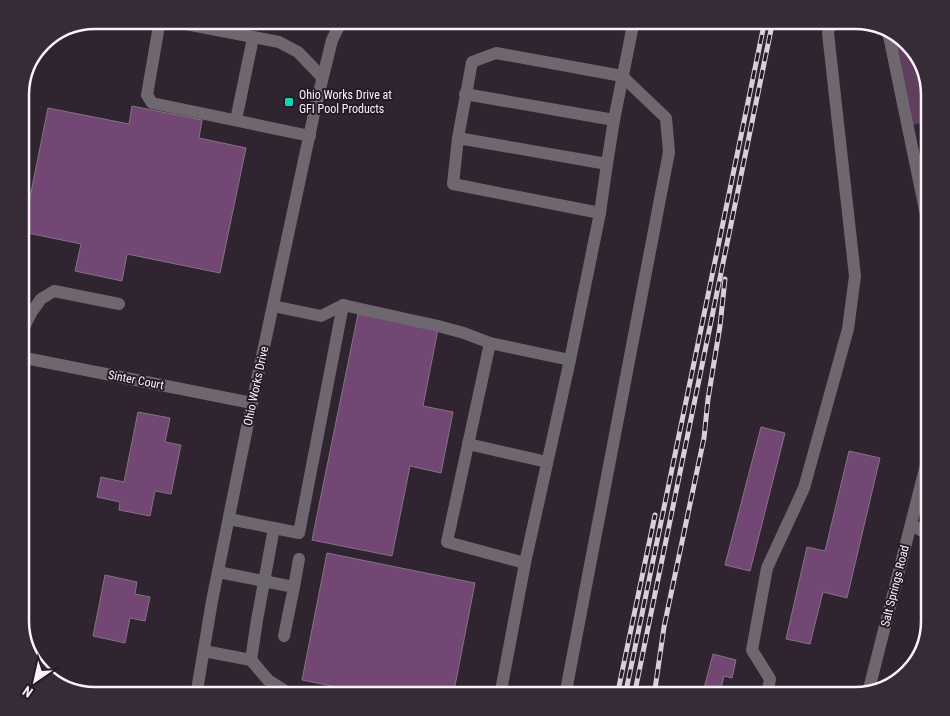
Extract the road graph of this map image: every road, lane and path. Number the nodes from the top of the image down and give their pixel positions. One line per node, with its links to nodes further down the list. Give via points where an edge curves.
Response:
1 (158, 29): 11 (street, via 147,94 152,103)
2 (208, 29): 6 (street)
3 (338, 29): 9 (street, Ohio Works Drive)
4 (632, 29): 8 (street)
5 (829, 29): 48 (street, via 855,276 848,330 804,488 767,568 752,650 770,679)
6 (253, 38): 9 (street, via 280,42 298,52); 11 (street)
7 (890, 39): 15 (street)
8 (622, 76): 10 (street, via 496,52 472,62); 12 (street); 47 (street, via 666,118 669,152)
9 (322, 77): 13 (street, Ohio Works Drive)
10 (465, 94): 12 (street); 14 (street)
11 (236, 120): 13 (street)
12 (614, 120): 16 (street)
13 (310, 136): 22 (street, Ohio Works Drive)
14 (458, 138): 16 (street); 19 (street, via 453,184)
15 (916, 160): 17 (street); 18 (street)
16 (607, 164): 19 (street)
17 (921, 164)
18 (921, 186)
19 (600, 213): 26 (street)
20 (119, 304): 23 (street, via 54,291 41,298)
21 (343, 304): 22 (street, via 321,316); 24 (street, via 438,326); 33 (street, via 299,533)
22 (273, 306): 27 (street, Ohio Works Drive)
23 (29, 317)
24 (490, 343): 26 (street); 28 (street)
25 (29, 359): 27 (street, Sinter Court)
26 (570, 360): 29 (street)
27 (252, 402): 31 (street, Ohio Works Drive)
28 (468, 444): 29 (street); 36 (street, via 446,542)
29 (547, 462): 36 (street)
30 (921, 485): 32 (street, Salt Springs Road)
31 (229, 520): 33 (street); 37 (street, Ohio Works Drive)
32 (911, 524): 34 (street); 43 (street, Salt Springs Road)
33 (274, 528): 38 (street)
34 (921, 530)
35 (299, 559): 39 (street)
36 (525, 563): 46 (street)
37 (218, 572): 38 (street); 41 (street, Ohio Works Drive)
38 (264, 580): 39 (street); 42 (street)
39 (294, 587): 40 (street)
40 (284, 636)
41 (204, 651): 42 (street); 44 (street, Ohio Works Drive)
42 (252, 660): 45 (street, via 268,680)
43 (870, 686)
44 (198, 687)
45 (279, 687)
46 (502, 687)
47 (567, 687)
48 (769, 687)

